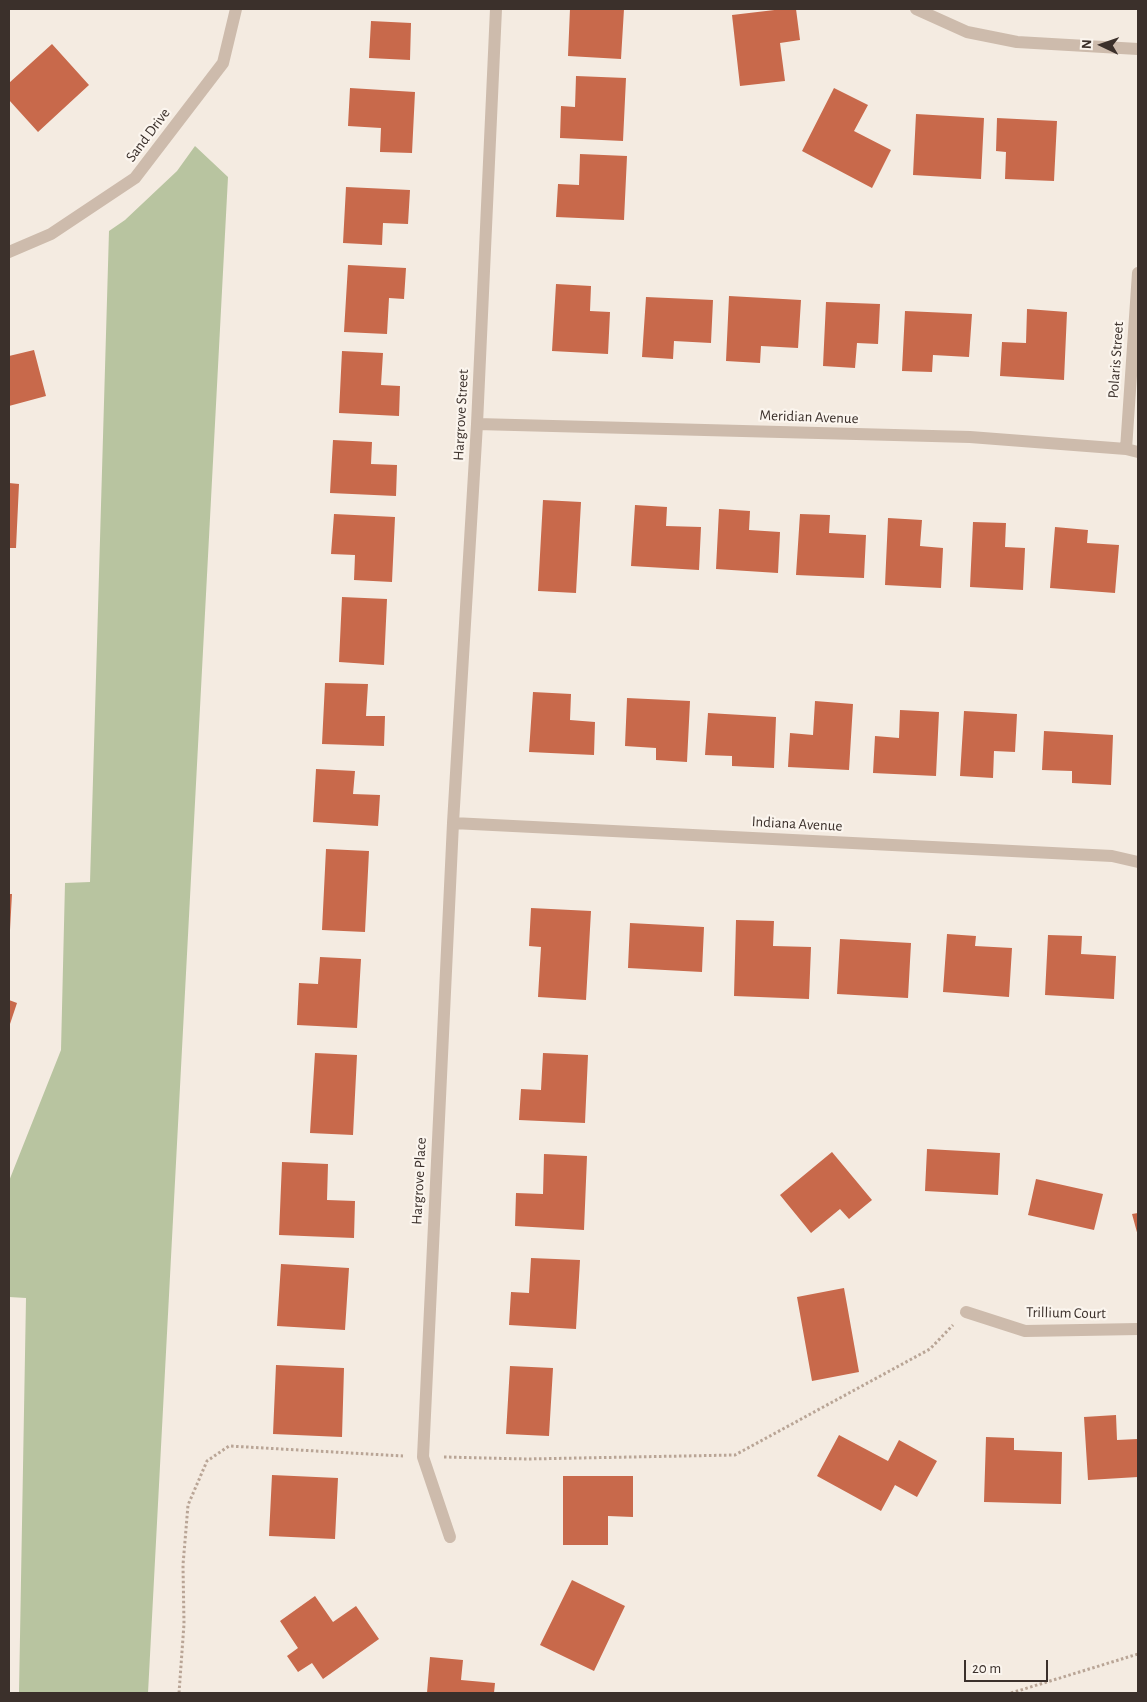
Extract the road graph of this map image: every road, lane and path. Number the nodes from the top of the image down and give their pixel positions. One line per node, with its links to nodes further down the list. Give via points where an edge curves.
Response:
1 (236, 9): 5 (street, Sand Drive, via 224,63 135,178 51,234)
2 (496, 9): 7 (street, Hargrove Street)
3 (916, 9): 4 (street, via 967,32 1017,42)
4 (1138, 49)
5 (9, 252)
6 (1138, 273): 8 (street, Polaris Street)
7 (477, 424): 8 (street, Meridian Avenue, via 970,437); 9 (street, Hargrove Street)
8 (1132, 451)
9 (452, 823): 10 (street, Indiana Avenue, via 1112,856); 13 (street, Hargrove Place)
10 (1138, 862)
11 (966, 1312): 12 (street, Trillium Court, via 1025,1331); 13 (path, via 930,1350 735,1455 527,1459)
12 (1138, 1329)
13 (422, 1457): 14 (street, Hargrove Place); 16 (path, via 229,1446 207,1461 188,1505)
14 (450, 1537)
15 (1138, 1654): 17 (path)
16 (179, 1693)
17 (1012, 1693)

